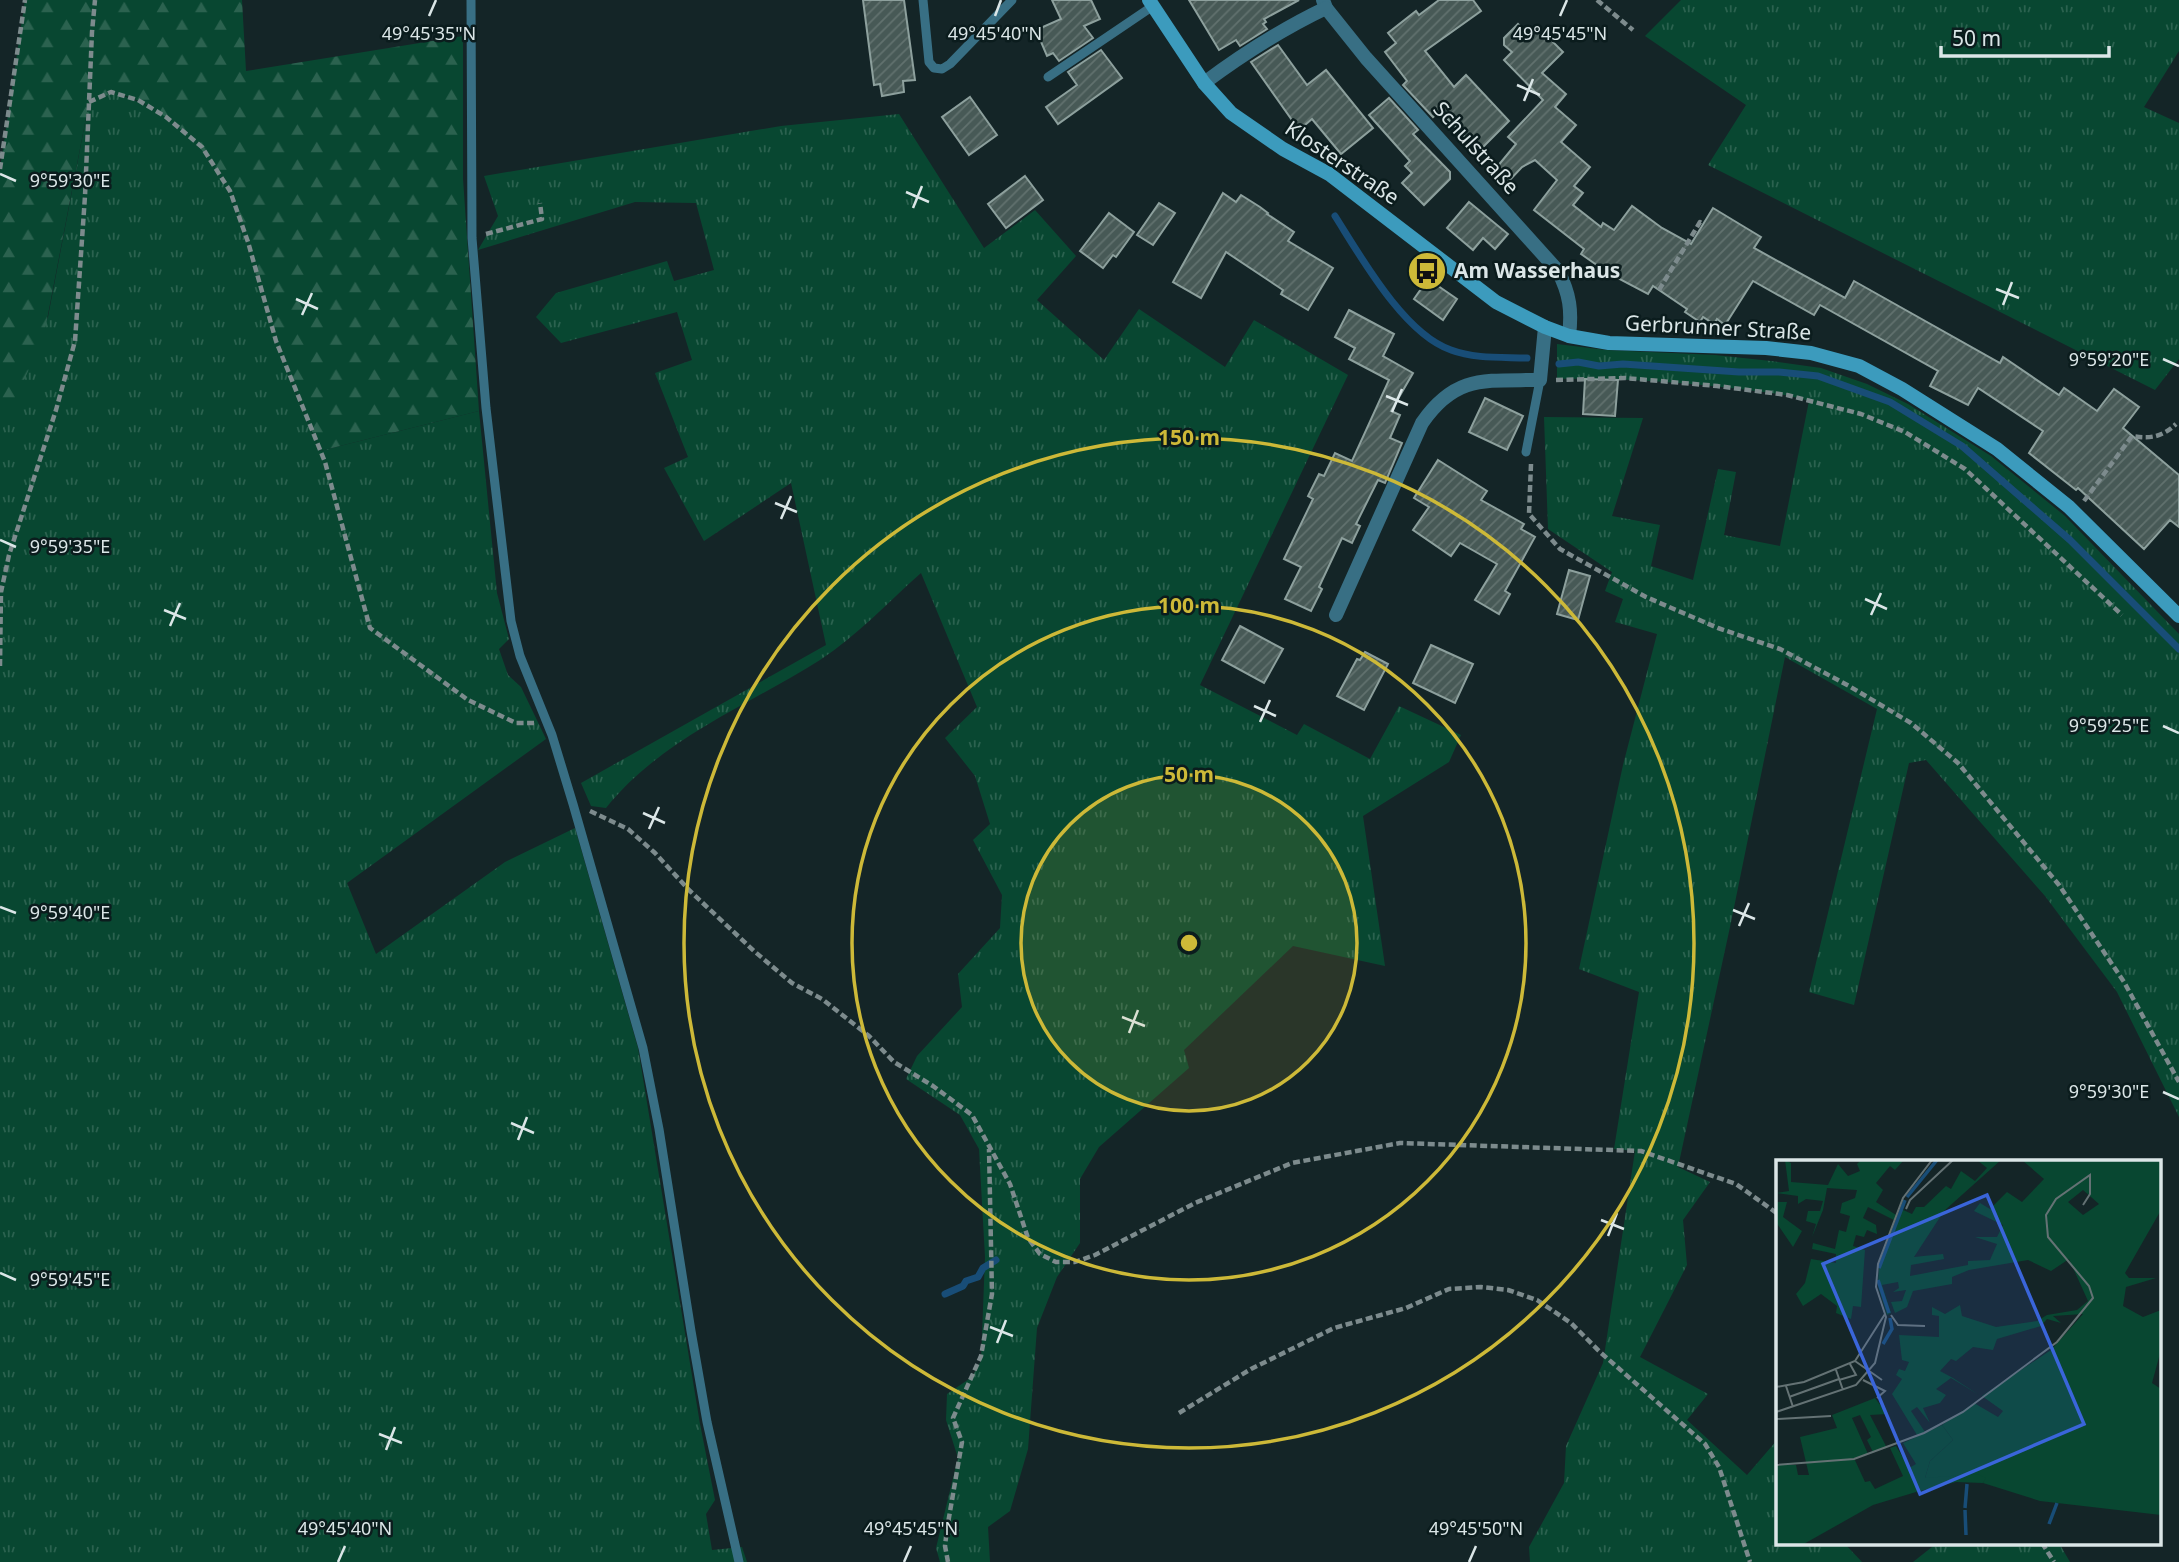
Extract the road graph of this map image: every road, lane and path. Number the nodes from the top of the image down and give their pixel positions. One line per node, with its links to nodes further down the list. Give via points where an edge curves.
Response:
1 (25, 0): 13 (path)
2 (95, 0): 12 (path)
3 (471, 0): 28 (lane, via 472,238 486,408 511,621)
4 (923, 0): 5 (lane, via 929,62 942,69)
5 (1012, 0)
6 (1597, 0): 9 (path)
7 (1155, 2): 10 (lane); 11 (street, Klosterstraße)
8 (1324, 4): 11 (street); 19 (street, Schulstraße, via 1366,58 1558,271 1569,290)
9 (1633, 30)
10 (1048, 77)
11 (1204, 83): 18 (street, Klosterstraße, via 1231,113 1329,174 1496,302)
12 (89, 102): 27 (path, via 75,341 9,555 1,592); 28 (path, via 111,93 138,100 166,117 202,147 230,191 276,341 325,462 370,628 468,700 516,723)
13 (0, 169)
14 (540, 203): 16 (path, via 542,219)
15 (1703, 225): 17 (path, via 1700,222)
16 (496, 232)
17 (1659, 290)
18 (1544, 333): 19 (street, Gerbrunner Straße); 20 (street)
19 (1569, 336): 23 (street, Gerbrunner Straße, via 1609,343 1766,348 1811,353 1859,366 1997,449)
20 (1540, 378): 22 (lane); 24 (street, via 1459,387 1436,403 1422,423); 25 (path, via 1625,378 1717,386 1787,396 1861,414 1905,432 1965,469)
21 (2176, 424): 23 (path, via 2165,434 2132,436)
22 (1529, 455): 30 (path, via 1529,514 1560,548 1646,597 1780,649 1849,686 1911,723 1958,763 2059,885 2124,982)
23 (2075, 513): 26 (street, Gerbrunner Straße)
24 (1336, 615)
25 (2122, 615)
26 (2179, 616)
27 (0, 666)
28 (546, 724): 29 (lane)
29 (573, 804): 31 (path, via 628,829 792,983 822,999 894,1062 972,1115); 35 (lane, via 643,1048 707,1422)
30 (2179, 1082)
31 (989, 1148): 32 (path, via 1010,1184 1028,1238 1040,1254 1056,1262 1095,1255 1195,1203 1292,1164 1400,1143 1641,1151 1736,1184); 36 (path, via 992,1294 981,1356 953,1418 962,1442 945,1546)
32 (1776, 1213)
33 (1179, 1413): 37 (path, via 1251,1369 1334,1328 1406,1308 1449,1289 1508,1290 1537,1300 1571,1323 1705,1444 1719,1467)
34 (2043, 1544): 38 (path)
35 (739, 1562)
36 (948, 1562)
37 (1750, 1562)
38 (2054, 1562)

